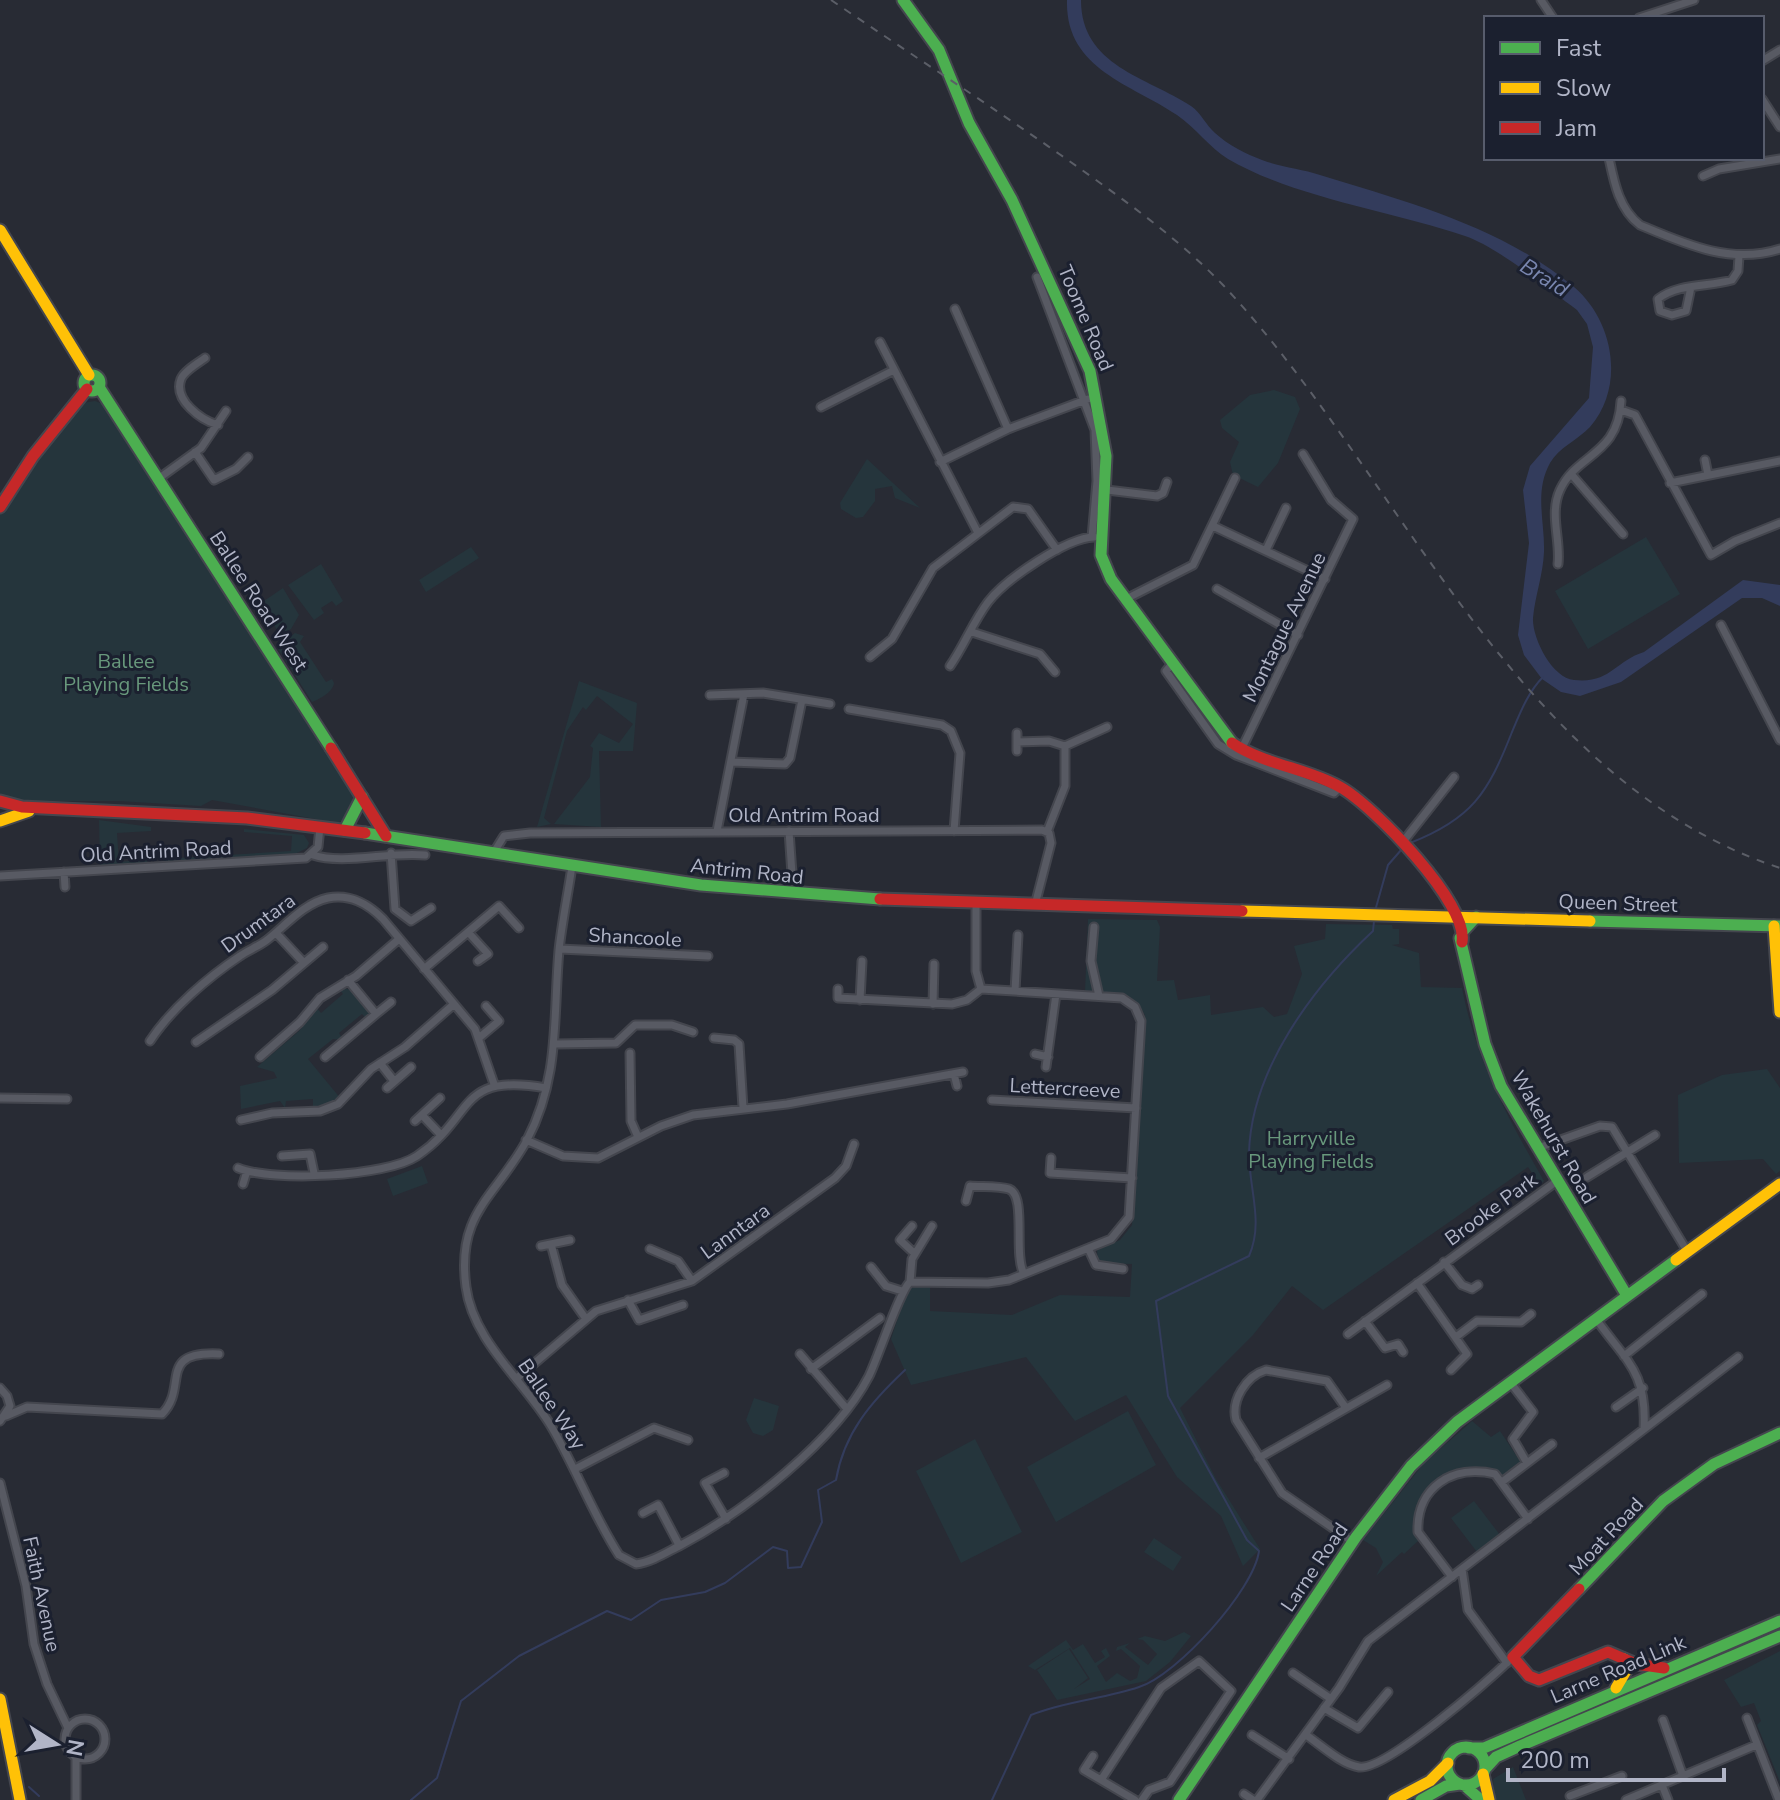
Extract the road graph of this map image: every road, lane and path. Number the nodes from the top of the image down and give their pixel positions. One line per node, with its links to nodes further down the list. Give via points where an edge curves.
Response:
1 (903, 0): 20 (main road, Toome Road, via 939,50 969,123 1043,265)
2 (1694, 0): 3 (street)
3 (1671, 3): 4 (street)
4 (1643, 16)
5 (1764, 102): 6 (street)
6 (1780, 127)
7 (1780, 159): 9 (street)
8 (1609, 160): 12 (street, via 1617,193 1636,222 1677,241)
9 (1703, 176)
10 (0, 230): 19 (main road, Ballee Road West, via 89,375 99,377)
11 (1780, 249): 12 (street)
12 (1739, 256): 14 (street, via 1732,280)
13 (1037, 277): 21 (street, Toome Road)
14 (1691, 287): 14 (street, via 1662,295 1660,311 1686,311)
15 (955, 309): 25 (street)
16 (880, 342): 18 (street)
17 (205, 358): 24 (street, via 182,376 180,384 193,412)
18 (894, 370): 22 (street); 31 (street)
19 (93, 388): 35 (main road, Ballee Road West); 39 (main road, via 33,456)
20 (1098, 395): 21 (street); 38 (main road, Toome Road)
21 (1085, 400): 25 (street); 45 (street, Toome Road, via 1097,451)
22 (821, 407)
23 (226, 411): 24 (street)
24 (218, 425): 26 (street)
25 (1008, 429): 31 (street)
26 (195, 452): 28 (street, via 214,480); 35 (street)
27 (1303, 454): 51 (street, Montague Avenue, via 1331,500 1353,519)
28 (248, 457)
29 (1705, 460): 33 (street)
30 (1780, 461): 33 (street)
31 (940, 462): 43 (street)
32 (1572, 475): 37 (street, via 1603,448 1621,405 1635,415); 44 (street, via 1620,531); 48 (street, via 1558,493)
33 (1708, 475): 37 (street)
34 (1235, 478): 42 (street)
35 (158, 479): 76 (main road, Ballee Road West)
36 (1167, 482): 38 (street, via 1157,496)
37 (1670, 483): 41 (street, via 1711,555)
38 (1107, 490): 45 (main road, Toome Road)
39 (0, 507)
40 (1286, 508): 47 (street)
41 (1780, 523)
42 (1213, 526): 47 (street); 53 (street, via 1193,565)
43 (978, 533): 46 (street, via 1022,506); 57 (street, via 933,568 892,639)
44 (1608, 534)
45 (1097, 538): 46 (street, via 1076,540); 53 (main road, Toome Road, via 1106,568)
46 (1057, 550): 55 (street, via 995,594)
47 (1266, 550): 51 (street)
48 (1559, 551): 49 (street); 50 (street)
49 (1569, 551)
50 (1558, 564)
51 (1325, 579): 56 (street, Montague Avenue)
52 (1217, 589): 56 (street)
53 (1126, 599): 68 (main road, Toome Road)
54 (1721, 625): 67 (street)
55 (972, 632): 58 (street); 59 (street, via 1040,654)
56 (1298, 635): 71 (street, Montague Avenue)
57 (870, 657)
58 (950, 666)
59 (1055, 672)
60 (744, 694): 61 (street); 62 (street); 73 (street)
61 (710, 695)
62 (802, 700): 63 (street); 73 (street, via 785,764)
63 (830, 704)
64 (849, 709): 84 (street, via 951,731 960,753)
65 (1107, 727): 66 (street)
66 (1098, 732): 69 (street); 70 (street)
67 (1780, 740)
68 (1221, 741): 71 (main road, Toome Road); 75 (street, Toome Road, via 1236,755 1334,793)
69 (1103, 743)
70 (1065, 746): 72 (street, via 1017,738); 85 (street, via 1065,786)
71 (1242, 748): 75 (main road, Toome Road)
72 (1017, 751)
73 (731, 762): 82 (street)
74 (1454, 777): 87 (street)
75 (1340, 787): 87 (main road, Toome Road, via 1361,801)
76 (362, 797): 81 (main road); 86 (main road, Ballee Road West)
77 (0, 801): 78 (main road, Antrim Road)
78 (40, 808): 79 (main road, Antrim Road); 80 (main road, Antrim Road, via 247,818)
79 (0, 821)
80 (320, 827): 81 (main road, Antrim Road); 90 (street)
81 (345, 830): 86 (main road, Antrim Road)
82 (717, 831): 83 (street, Old Antrim Road); 88 (street, Old Antrim Road, via 516,834 499,840)
83 (789, 831): 84 (street, Old Antrim Road); 94 (street)
84 (954, 831): 85 (street, Old Antrim Road)
85 (1047, 832): 98 (street, via 1051,843)
86 (386, 836): 88 (main road, Antrim Road)
87 (1403, 846): 101 (main road, Toome Road)
88 (494, 852): 92 (main road, Antrim Road)
89 (391, 853): 90 (street, Old Antrim Road); 91 (street, Old Antrim Road); 99 (street, via 395,909 411,921)
90 (313, 855): 93 (street, Old Antrim Road)
91 (425, 855)
92 (572, 866): 97 (main road, Antrim Road, via 767,892); 111 (street, Ballee Way)
93 (64, 872): 95 (street, Old Antrim Road); 96 (street)
94 (792, 874)
95 (0, 876)
96 (65, 887)
97 (976, 904): 98 (main road, Antrim Road); 120 (street)
98 (1035, 905): 101 (main road, Antrim Road)
99 (431, 908)
100 (1476, 917): 101 (main road, Queen Street); 102 (main road, Queen Street); 108 (main road)
101 (1455, 918): 108 (main road, Wakehurst Road)
102 (1777, 926): 129 (main road, via 1774,965)
103 (1094, 927): 123 (street, via 1098,938 1091,961)
104 (519, 928): 105 (street, via 499,906)
105 (468, 932): 113 (street, via 488,954); 117 (street)
106 (276, 933): 109 (street, Drumtara, via 313,903 343,897 371,908); 115 (street); 134 (street, Drumtara, via 232,961 165,1018)
107 (1018, 935): 121 (street)
108 (1463, 936): 164 (main road, Wakehurst Road, via 1478,1019 1493,1066)
109 (399, 939): 117 (street, Drumtara); 118 (street)
110 (323, 947): 115 (street)
111 (560, 949): 112 (street, Shancoole); 136 (street, Ballee Way)
112 (708, 956)
113 (478, 961)
114 (862, 961): 124 (street)
115 (304, 963): 135 (street)
116 (934, 964): 127 (street)
117 (424, 969): 126 (street, Drumtara)
118 (348, 980): 130 (street); 139 (street, via 320,998)
119 (838, 989): 124 (street, via 838,998)
120 (981, 989): 121 (street, Lettercreeve); 127 (street, via 958,1004)
121 (1015, 991): 122 (street, Lettercreeve)
122 (1056, 994): 123 (street, Lettercreeve); 141 (street)
123 (1099, 996): 155 (street, Lettercreeve, via 1125,999 1139,1014)
124 (860, 1000): 127 (street)
125 (391, 1002): 130 (street)
126 (454, 1004): 132 (street, Drumtara); 142 (street)
127 (933, 1004)
128 (486, 1006): 132 (street, via 499,1021)
129 (1780, 1012)
130 (376, 1014): 140 (street)
131 (693, 1032): 136 (street, via 672,1025 635,1025 616,1043)
132 (480, 1037): 146 (street, Drumtara)
133 (714, 1038): 154 (street, via 739,1044)
134 (150, 1041)
135 (196, 1042)
136 (556, 1044): 149 (street, Ballee Way)
137 (630, 1053): 161 (street, via 631,1121)
138 (1035, 1054): 141 (street)
139 (260, 1057)
140 (325, 1057)
141 (1048, 1057): 144 (street)
142 (380, 1063): 145 (street); 156 (street, via 329,1109)
143 (411, 1067): 145 (street)
144 (1046, 1067)
145 (394, 1081): 148 (street)
146 (494, 1084): 149 (street); 159 (street)
147 (957, 1086): 154 (street, via 959,1073)
148 (387, 1088)
149 (546, 1088): 162 (street, Ballee Way)
150 (0, 1098): 152 (street)
151 (440, 1098): 159 (street, via 418,1118)
152 (67, 1099)
153 (992, 1100): 155 (street, Lettercreeve)
154 (743, 1108): 161 (street, via 693,1115)
155 (1136, 1108): 172 (street, Lettercreeve)
156 (260, 1118): 157 (street); 158 (street)
157 (241, 1120)
158 (260, 1129)
159 (440, 1134): 170 (street, via 400,1164)
160 (1655, 1135): 165 (street)
161 (638, 1137): 162 (street, via 592,1159 563,1156)
162 (526, 1140): 213 (street, Ballee Way, via 477,1210 464,1261 471,1310)
163 (854, 1144): 190 (street, Lanntara, via 851,1165)
164 (1538, 1148): 165 (street, via 1607,1125); 173 (main road, Wakehurst Road)
165 (1629, 1150): 171 (street); 184 (street)
166 (282, 1156): 170 (street, via 310,1154)
167 (1051, 1158): 172 (street, via 1050,1173)
168 (238, 1168): 169 (street)
169 (247, 1171): 170 (street, via 273,1176); 174 (street)
170 (314, 1173)
171 (1587, 1177)
172 (1132, 1178): 183 (street, Lettercreeve, via 1125,1227)
173 (1557, 1181): 186 (street, Brooke Park); 195 (main road, Wakehurst Road)
174 (243, 1184)
175 (1780, 1184): 184 (main road, Larne Road)
176 (966, 1201): 189 (street, via 970,1186 1015,1193 1020,1203 1017,1260)
177 (912, 1226): 185 (street, via 900,1240)
178 (932, 1226): 185 (street)
179 (570, 1240): 180 (street)
180 (551, 1244): 181 (street); 201 (street, via 563,1288)
181 (541, 1246)
182 (650, 1249): 190 (street, via 678,1261)
183 (1089, 1250): 188 (street, via 1096,1265); 189 (street, Lettercreeve)
184 (1687, 1251): 195 (main road, Larne Road)
185 (914, 1253): 191 (street)
186 (1444, 1262): 192 (street, Brooke Park); 193 (street, Brooke Park, via 1462,1285)
187 (871, 1267): 194 (street, via 886,1286)
188 (1123, 1269)
189 (1024, 1274): 191 (street, Lettercreeve, via 988,1283)
190 (692, 1281): 197 (street, Lanntara)
191 (910, 1282): 194 (street, Ballee Way)
192 (1417, 1283): 203 (street, Brooke Park); 205 (street)
193 (1478, 1285)
194 (902, 1291): 221 (street, Ballee Way, via 874,1365)
195 (1626, 1294): 202 (main road, Larne Road)
196 (1702, 1294): 209 (street)
197 (628, 1300): 198 (street, via 639,1320); 201 (street, Lanntara)
198 (683, 1305)
199 (1531, 1314): 205 (street, via 1521,1322 1478,1321)
200 (880, 1318): 211 (street)
201 (586, 1319): 213 (street, Lanntara)
202 (1596, 1319): 209 (street); 214 (main road, Larne Road)
203 (1365, 1321): 204 (street, Brooke Park); 206 (street, via 1385,1348 1398,1344)
204 (1348, 1334)
205 (1456, 1337): 212 (street, via 1467,1354)
206 (1403, 1352)
207 (219, 1354): 218 (street, via 182,1360 175,1371 172,1402 162,1414)
208 (800, 1354): 211 (street)
209 (1624, 1356): 216 (street)
210 (1738, 1357): 223 (street)
211 (811, 1369): 221 (street)
212 (1451, 1370)
213 (517, 1378): 229 (street, Ballee Way)
214 (1510, 1382): 228 (street, via 1533,1412 1513,1440); 236 (main road, Larne Road, via 1411,1466)
215 (1387, 1385): 220 (street)
216 (1643, 1388): 219 (street); 223 (street)
217 (2, 1390): 218 (street); 222 (street, via 10,1406)
218 (27, 1407): 222 (street)
219 (1616, 1407)
220 (1346, 1408): 227 (street); 227 (street, via 1327,1381 1260,1371 1239,1393 1234,1407)
221 (847, 1409): 234 (street, Ballee Way, via 780,1477)
222 (2, 1421)
223 (1644, 1429): 235 (street)
224 (1780, 1433): 243 (main road, Moat Road, via 1714,1464 1663,1501)
225 (688, 1440): 229 (street, via 654,1428)
226 (1552, 1444): 228 (street)
227 (1259, 1458): 236 (street, via 1284,1496)
228 (1527, 1463): 231 (street)
229 (575, 1469): 237 (street, Ballee Way, via 622,1559 641,1564)
230 (724, 1473): 234 (street, via 705,1483)
231 (1502, 1482): 235 (street); 239 (street, via 1489,1473 1454,1473 1427,1495 1418,1532)
232 (0, 1483): 250 (street, Faith Avenue, via 26,1586 34,1644)
233 (643, 1513): 237 (street, via 658,1505)
234 (726, 1519): 237 (street, Ballee Way)
235 (1528, 1519): 238 (street)
236 (1353, 1542): 278 (main road, Larne Road)
237 (679, 1545)
238 (1462, 1569): 239 (street); 243 (street, via 1468,1610)
239 (1452, 1577): 249 (street, via 1368,1641)
240 (1780, 1621): 244 (main road, Larne Road Link)
241 (1776, 1638): 265 (main road, Larne Road Link, via 1520,1746 1496,1757)
242 (1624, 1659): 243 (main road, via 1606,1653 1539,1680); 244 (main road); 246 (main road, via 1626,1671)
243 (1510, 1660): 257 (street, Moat Road, via 1378,1763 1355,1766)
244 (1664, 1668): 246 (main road, Larne Road Link)
245 (1293, 1673): 249 (street)
246 (1616, 1688): 259 (main road, Larne Road Link, via 1484,1748)
247 (1388, 1692): 251 (street, via 1358,1728)
248 (0, 1699): 274 (main road)
249 (1331, 1699): 251 (street)
250 (61, 1708): 253 (street); 255 (street, Faith Avenue)
251 (1324, 1708): 257 (street)
252 (1747, 1718): 258 (street)
253 (80, 1719): 255 (street); 262 (street, via 93,1721 104,1736 101,1749)
254 (1663, 1720): 267 (street)
255 (68, 1728): 261 (street, via 65,1741)
256 (1252, 1735): 263 (street)
257 (1306, 1735): 263 (street)
258 (1756, 1745): 267 (street); 286 (street)
259 (1469, 1748): 264 (main road, via 1453,1753); 265 (main road, via 1479,1753)
260 (1093, 1756): 269 (street, via 1084,1770)
261 (76, 1757): 262 (street); 268 (street)
262 (89, 1758): 268 (street)
263 (1289, 1759): 279 (street)
264 (1448, 1763): 270 (main road, via 1449,1775); 280 (main road, via 1430,1781)
265 (1484, 1771): 270 (main road, via 1477,1782); 283 (main road)
266 (1622, 1776): 273 (street)
267 (1683, 1776): 271 (street)
268 (78, 1779): 275 (street)
269 (1101, 1780): 276 (street); 277 (street, via 1161,1688 1199,1661 1231,1691 1170,1782 1149,1790)
270 (1462, 1784): 281 (main road); 282 (main road)
271 (1662, 1785): 284 (street); 285 (street)
272 (1244, 1794): 279 (street)
273 (1570, 1795)
274 (20, 1800)
275 (76, 1800)
276 (1135, 1800)
277 (1142, 1800)
278 (1179, 1800)
279 (1255, 1800)
280 (1394, 1800)
281 (1421, 1800)
282 (1481, 1800)
283 (1489, 1800)
284 (1626, 1800)
285 (1668, 1800)
286 (1779, 1800)

